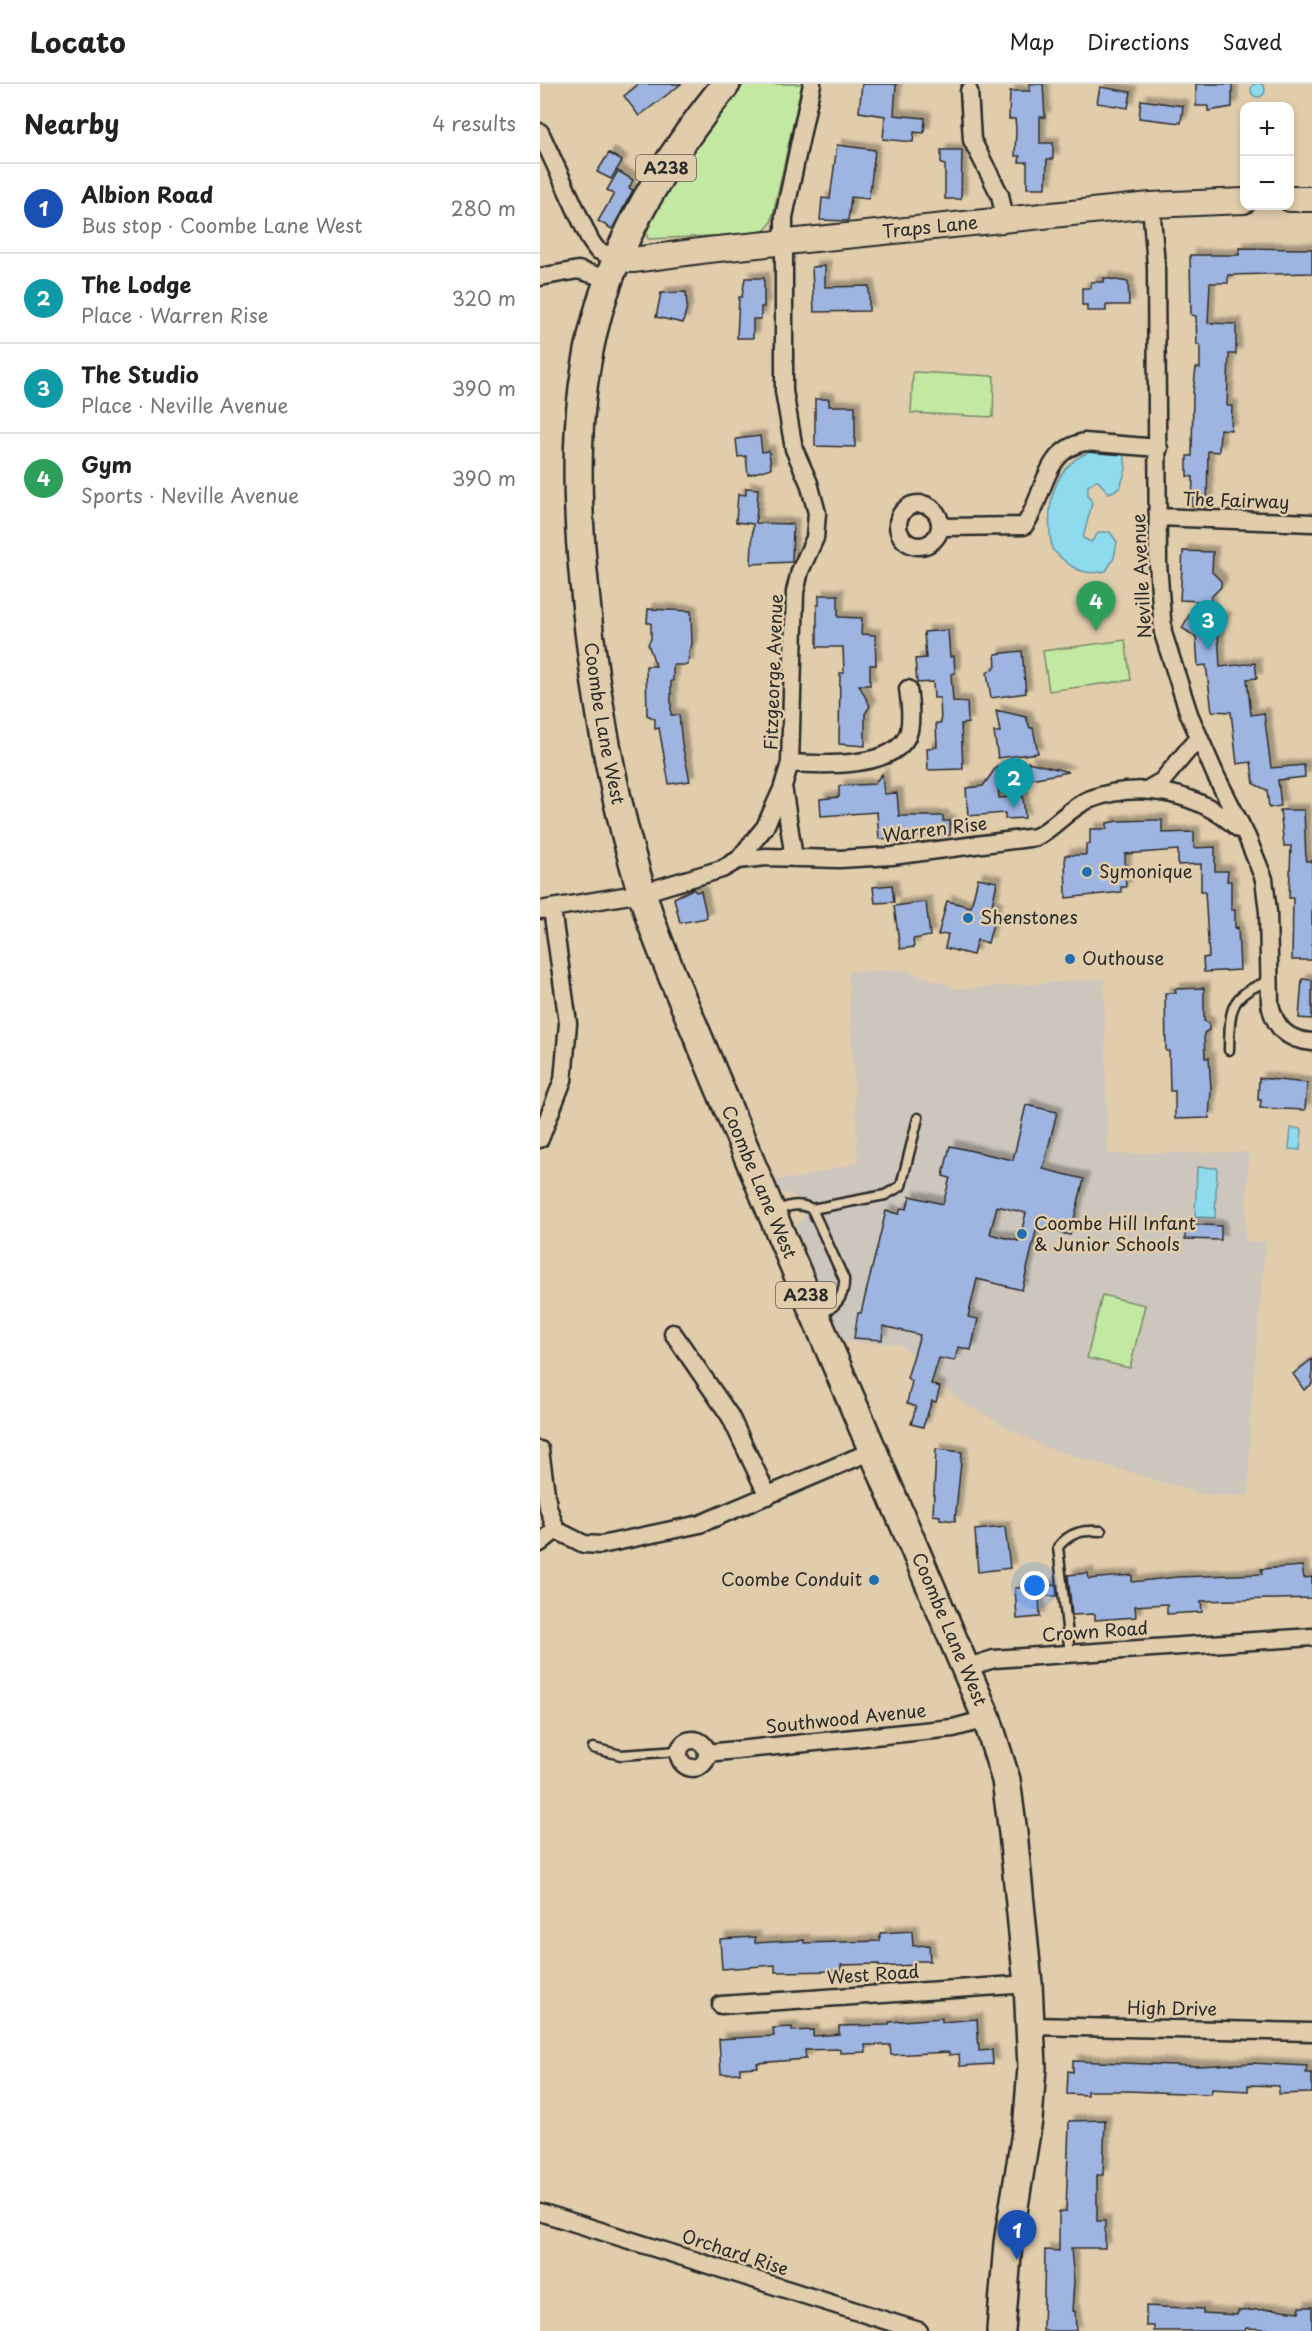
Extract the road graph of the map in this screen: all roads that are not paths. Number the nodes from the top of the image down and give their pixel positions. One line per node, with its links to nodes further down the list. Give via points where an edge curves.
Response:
1 (726, 84): 11 (main road, Coombe Lane West / A238, via 656,185)
2 (812, 84): 10 (street, via 784,217)
3 (969, 91): 9 (street, via 972,140 1000,195)
4 (540, 132): 11 (street, via 590,240)
5 (1312, 199): 6 (main road)
6 (1294, 200)
7 (1240, 201): 8 (main road, Traps Lane)
8 (1150, 205): 9 (main road, Traps Lane); 13 (street, Neville Avenue, via 1156,265)
9 (1005, 219): 10 (main road, Traps Lane)
10 (784, 243): 11 (main road, Traps Lane, via 633,260); 19 (street, Fitzgeorge Avenue, via 784,391 794,449 818,513 815,538 795,592)
11 (613, 269): 12 (street); 25 (main road, Coombe Lane West / A238, via 591,340 579,417 578,519 601,725)
12 (540, 277)
13 (1159, 448): 14 (street, Neville Avenue); 16 (street, via 1077,444 1065,449 1050,466 1024,526)
14 (1158, 518): 15 (street, The Fairway); 18 (street, Neville Avenue, via 1162,633)
15 (1312, 523)
16 (940, 526)
17 (908, 689): 19 (street, via 909,732 898,748 876,759 821,765)
18 (1198, 738): 21 (street, via 1162,781); 22 (street, Neville Avenue)
19 (790, 763): 20 (street, Fitzgeorge Avenue)
20 (783, 786): 23 (street, Fitzgeorge Avenue); 24 (street, via 765,827)
21 (1148, 789): 22 (street, Warren Rise, via 1201,803); 23 (street, Warren Rise, via 1087,800 1036,837 892,856)
22 (1247, 837): 27 (street, Neville Avenue, via 1267,896)
23 (794, 858): 24 (street, Warren Rise)
24 (738, 860): 25 (street, Warren Rise, via 722,869)
25 (642, 893): 26 (street, Warren Rise); 33 (main road, Coombe Lane West / A238)
26 (546, 910): 31 (street, via 568,1023 563,1080)
27 (1270, 981): 28 (street, Neville Avenue, via 1270,1004 1276,1024 1290,1038); 29 (lane, via 1248,988 1234,1006)
28 (1312, 1042)
29 (1229, 1050)
30 (918, 1118): 32 (lane, via 900,1186 885,1196)
31 (540, 1139)
32 (812, 1209): 33 (lane, via 791,1205); 34 (lane, via 844,1279 844,1291 832,1308)
33 (771, 1212): 34 (main road, Coombe Lane West / A238)
34 (816, 1316): 37 (main road, Coombe Lane West / A238)
35 (673, 1333): 38 (street, via 730,1416)
36 (540, 1450): 39 (street, via 548,1506)
37 (872, 1451): 38 (street); 44 (main road, Coombe Lane West / A238)
38 (768, 1496): 39 (street, via 700,1524 601,1545 584,1544)
39 (556, 1530): 41 (street)
40 (1101, 1531): 43 (lane, via 1082,1530 1064,1539 1058,1547)
41 (540, 1543)
42 (1312, 1637): 43 (street, Crown Road)
43 (1070, 1654): 44 (street, Crown Road, via 994,1659)
44 (965, 1668): 45 (main road, Coombe Lane West / A238)
45 (987, 1719): 47 (street, Southwood Avenue, via 953,1728 707,1753 704,1744 695,1739 686,1741); 48 (main road, Coombe Lane West / A238, via 1006,1780)
46 (593, 1748): 47 (lane, via 621,1755)
47 (679, 1751)
48 (1028, 1984): 49 (street, West Road); 50 (main road, Coombe Lane West / A238)
49 (721, 2005)
50 (1030, 2026): 51 (street, High Drive); 54 (main road, Coombe Lane West / A238, via 1028,2120 1012,2209)
51 (1312, 2032)
52 (542, 2216): 53 (street, Orchard Rise)
53 (919, 2331)
54 (1001, 2331)

